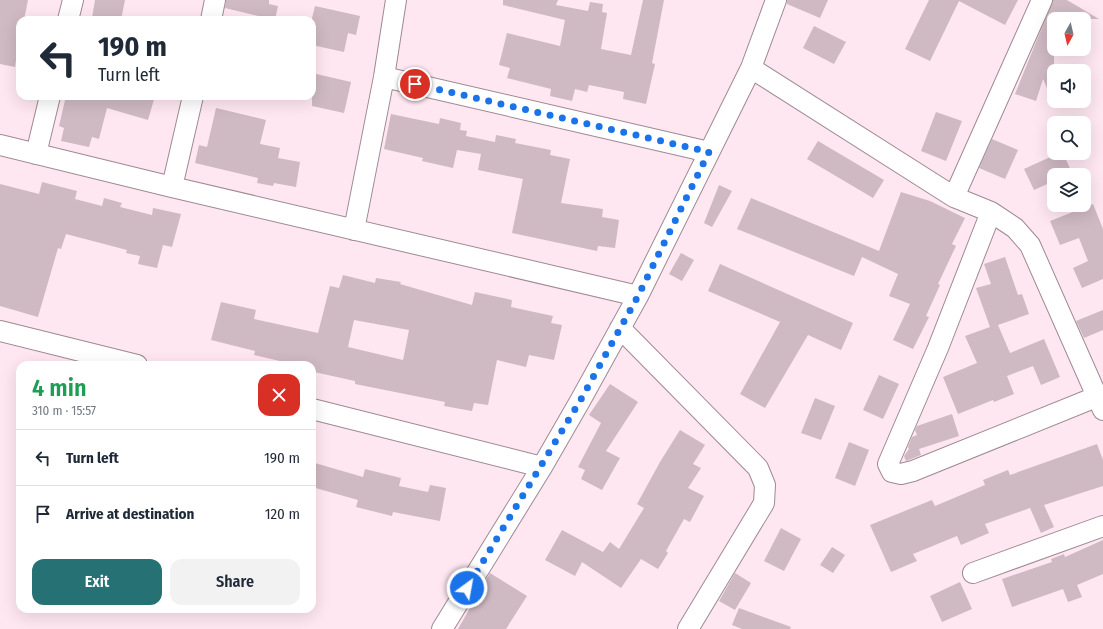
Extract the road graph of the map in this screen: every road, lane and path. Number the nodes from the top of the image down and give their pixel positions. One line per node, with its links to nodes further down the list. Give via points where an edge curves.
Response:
1 (73, 0): 6 (street)
2 (215, 0): 7 (street)
3 (396, 0): 9 (street)
4 (776, 0): 8 (street)
5 (1042, 0): 16 (street)
6 (69, 16)
7 (212, 16)
8 (751, 68): 13 (street); 16 (street)
9 (384, 77): 13 (street); 18 (street)
10 (49, 100): 14 (street)
11 (192, 100): 15 (street)
12 (0, 145): 14 (street)
13 (709, 152): 19 (street)
14 (36, 154): 15 (street)
15 (172, 187): 18 (street)
16 (954, 197): 17 (street)
17 (991, 212): 23 (street, via 1015,228 1030,245); 23 (street, via 938,348 888,464 892,472 901,474 913,471)
18 (354, 230): 19 (street)
19 (638, 296): 20 (street)
20 (620, 328): 25 (street); 29 (street, via 758,468 765,485 764,503)
21 (0, 330): 22 (street)
22 (121, 361)
23 (1100, 404)
24 (316, 410): 25 (street)
25 (542, 467): 28 (street)
26 (1103, 526): 27 (street)
27 (973, 572)
28 (442, 629)
29 (688, 629)

